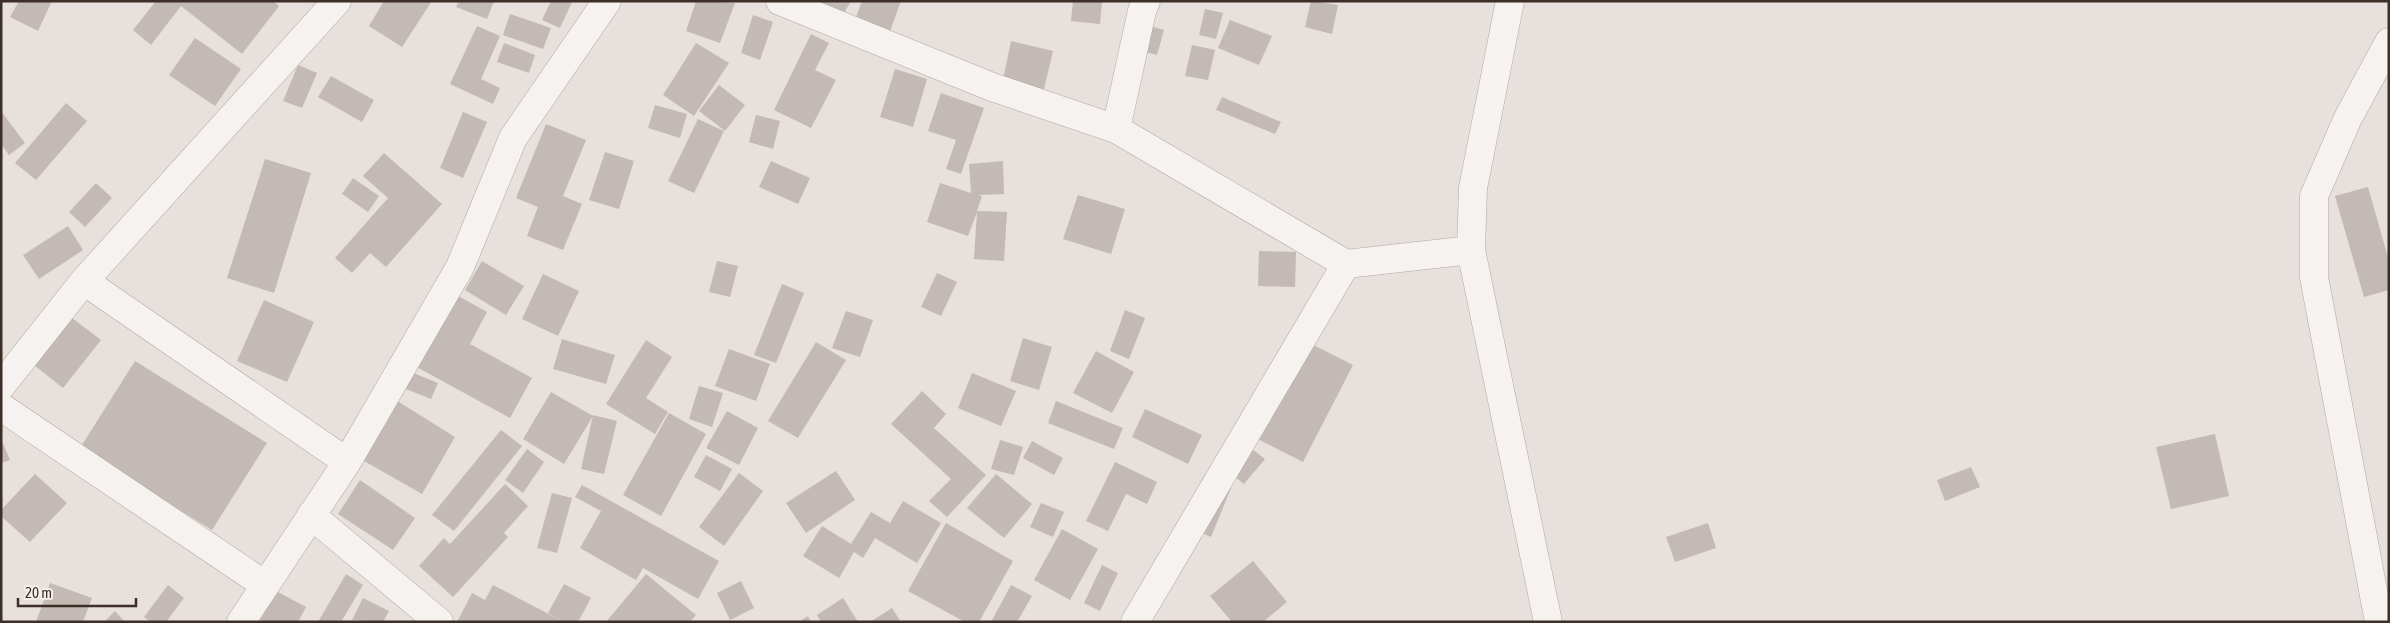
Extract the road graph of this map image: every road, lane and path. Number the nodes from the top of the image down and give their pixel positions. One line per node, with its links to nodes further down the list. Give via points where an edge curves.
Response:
1 (337, 1): 10 (street)
2 (607, 1): 13 (street, via 514,138 460,267)
3 (780, 1): 7 (street, via 992,87)
4 (1146, 1): 7 (street)
5 (1510, 1): 8 (street, via 1473,188)
6 (2389, 42): 20 (street, via 2348,118 2314,196 2314,277)
7 (1116, 129): 9 (street)
8 (1471, 250): 9 (street); 19 (street)
9 (1346, 264): 18 (street)
10 (84, 281): 11 (street); 13 (street)
11 (1, 386)
12 (1, 407): 15 (street)
13 (347, 462): 14 (street)
14 (311, 515): 15 (street); 17 (street)
15 (265, 585): 16 (street)
16 (241, 622)
17 (439, 622)
18 (1135, 622)
19 (1548, 622)
20 (2379, 622)

